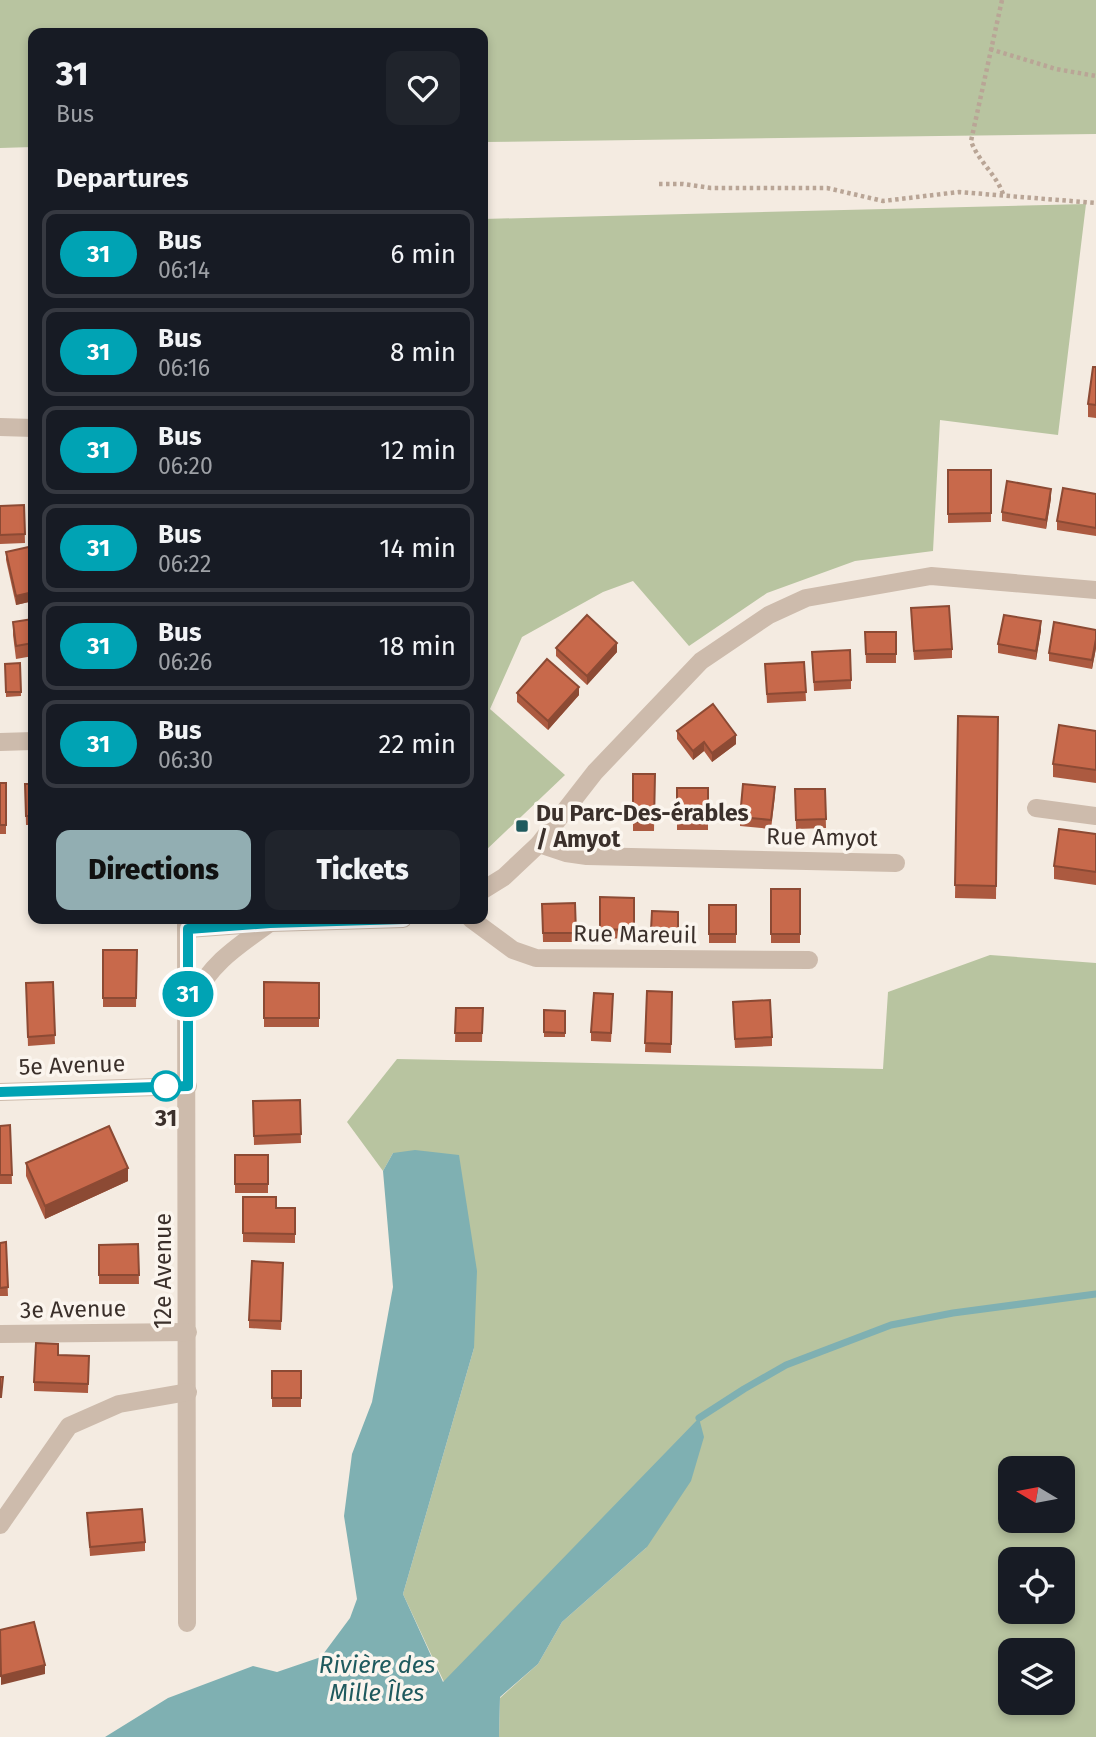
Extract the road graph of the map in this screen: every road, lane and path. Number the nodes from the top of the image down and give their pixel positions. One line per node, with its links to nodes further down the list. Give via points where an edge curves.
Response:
1 (1002, 0): 2 (path)
2 (990, 49): 3 (path); 5 (path, via 971,141)
3 (1096, 76)
4 (659, 184): 5 (path, via 827,188 883,201 959,192)
5 (1003, 194): 6 (path)
6 (1096, 203)
7 (0, 428): 8 (street)
8 (28, 428)
9 (1096, 590): 14 (street, via 931,576 806,598 769,615 701,661 595,772)
10 (28, 741): 11 (street)
11 (0, 742)
12 (1036, 808): 13 (street)
13 (1096, 817)
14 (539, 844): 15 (street, Rue Amyot, via 587,856); 16 (street)
15 (896, 863)
16 (488, 887)
17 (187, 924): 21 (street, 12e Avenue)
18 (261, 924): 21 (street, via 221,958)
19 (478, 924): 20 (street, Rue Mareuil, via 513,950 536,958)
20 (809, 960)
21 (188, 1008): 22 (street, 12e Avenue)
22 (188, 1086): 23 (street, 5e Avenue); 24 (street, 12e Avenue)
23 (0, 1092)
24 (188, 1332): 25 (street, 3e Avenue); 26 (street, 12e Avenue)
25 (0, 1334)
26 (188, 1392): 27 (street, via 119,1404 69,1426); 28 (street, 12e Avenue)
27 (0, 1525)
28 (187, 1623)

